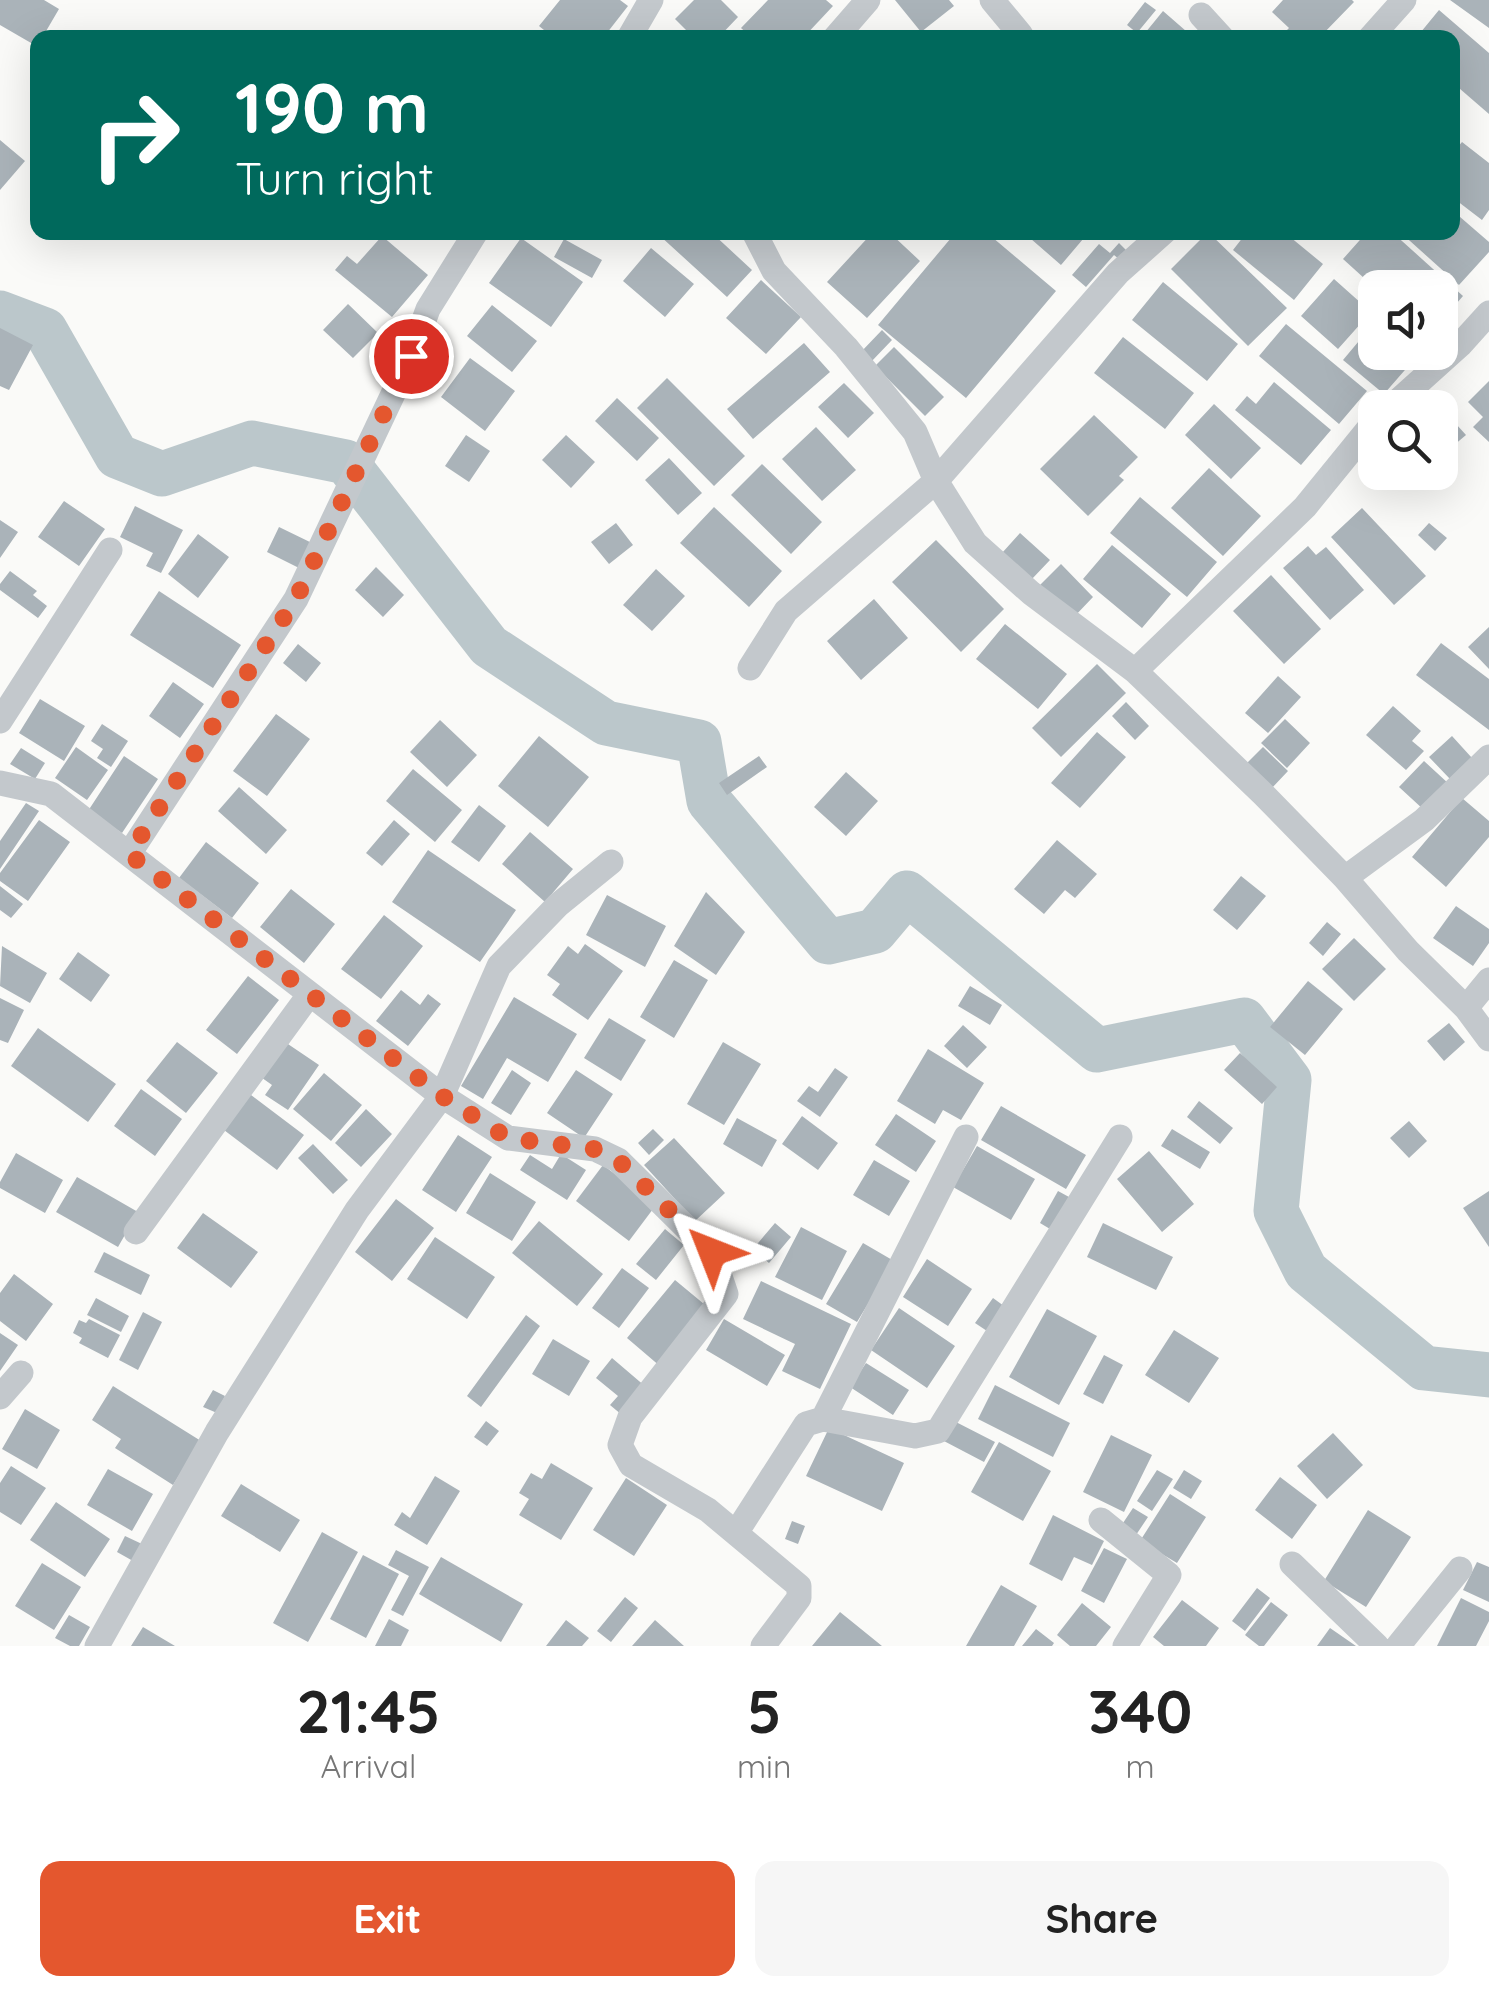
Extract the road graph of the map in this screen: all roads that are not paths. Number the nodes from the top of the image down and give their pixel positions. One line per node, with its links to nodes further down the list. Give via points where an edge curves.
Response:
1 (651, 0): 6 (street)
2 (868, 0): 7 (street)
3 (992, 0): 8 (street)
4 (1404, 0): 10 (street)
5 (1201, 15): 9 (street)
6 (634, 30)
7 (842, 30)
8 (1017, 30)
9 (1215, 30)
10 (1377, 30)
11 (471, 240): 24 (street, via 428,309 296,599)
12 (758, 240): 17 (street, via 774,271 915,432)
13 (1155, 240): 17 (street)
14 (1489, 313): 15 (street)
15 (1410, 390)
16 (1358, 442): 20 (street, via 1305,507)
17 (936, 481): 19 (street, via 786,611); 20 (street, via 975,544)
18 (110, 550): 21 (street)
19 (750, 668)
20 (1135, 672): 26 (street)
21 (0, 721)
22 (1489, 757): 26 (street, via 1424,820)
23 (0, 783): 24 (street, via 50,794)
24 (129, 854): 28 (street)
25 (611, 862): 31 (street, via 499,966)
26 (1344, 878): 29 (street)
27 (1489, 980): 29 (street)
28 (308, 995): 31 (street); 34 (street)
29 (1466, 1008): 30 (street)
30 (1489, 1040)
31 (442, 1096): 39 (street, via 508,1138 594,1149 618,1160 712,1252 726,1294 630,1416 620,1445 630,1465); 42 (street, via 357,1210 217,1432)
32 (966, 1137): 37 (street)
33 (1120, 1138): 37 (street, via 938,1431 915,1436)
34 (136, 1232)
35 (21, 1373): 36 (street)
36 (0, 1398)
37 (823, 1419): 39 (street, via 806,1424)
38 (1101, 1520): 44 (street, via 1169,1576)
39 (736, 1534): 43 (street, via 799,1586 799,1598)
40 (1292, 1564): 45 (street)
41 (1460, 1569): 46 (street)
42 (97, 1646)
43 (763, 1646)
44 (1125, 1646)
45 (1377, 1646)
46 (1398, 1646)

